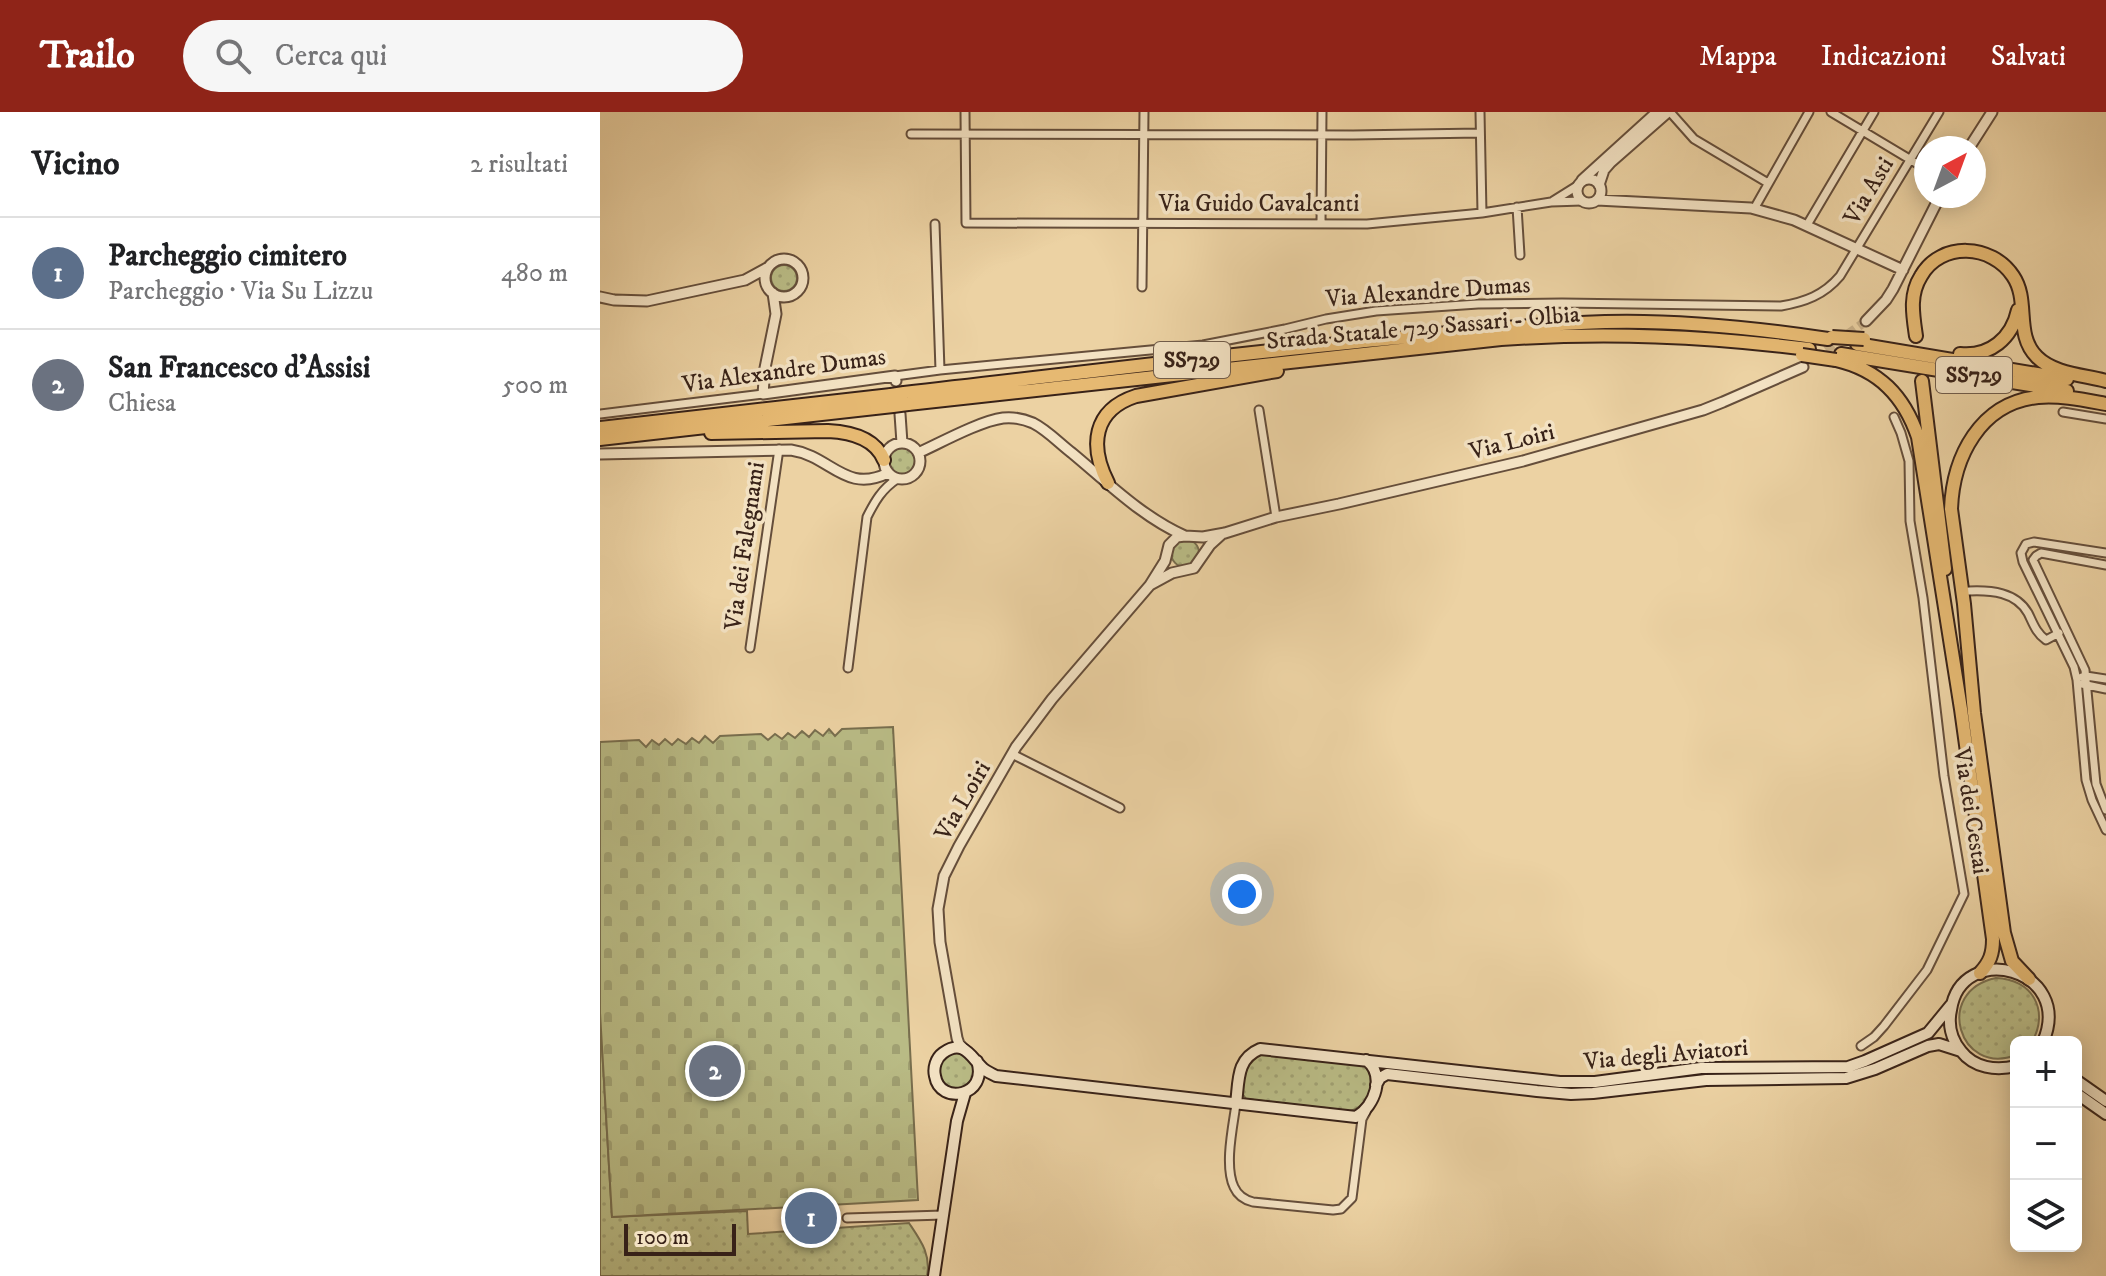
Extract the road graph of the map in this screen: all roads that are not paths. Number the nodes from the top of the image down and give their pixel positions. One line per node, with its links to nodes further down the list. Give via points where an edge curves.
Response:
1 (965, 112): 16 (street)
2 (1144, 112): 15 (street)
3 (1322, 112): 17 (street)
4 (1480, 112): 13 (street)
5 (1657, 112): 21 (street)
6 (1669, 112): 22 (street, via 1694,139); 23 (street, via 1611,162)
7 (1809, 112): 22 (street)
8 (1831, 112): 12 (street)
9 (1874, 112): 12 (street)
10 (1939, 112): 19 (street, Via Asti)
11 (1992, 112): 18 (street)
12 (1863, 130): 19 (street); 35 (street)
13 (1480, 133): 17 (street); 31 (street)
14 (911, 134): 16 (street)
15 (1144, 134): 16 (street); 17 (street); 32 (street)
16 (965, 135): 32 (street, Via Guido Cavalcanti, via 966,223)
17 (1322, 135): 33 (street)
18 (1977, 136)
19 (1911, 160): 20 (street); 36 (street, Via Asti)
20 (1914, 162)
21 (1580, 183): 23 (street, via 1590,179); 25 (street, via 1577,196); 26 (street, Via Guido Cavalcanti)
22 (1768, 183): 30 (street)
23 (1600, 187): 24 (street); 27 (street, via 1605,195)
24 (1597, 200): 25 (street); 27 (street)
25 (1582, 201): 26 (street, Via Guido Cavalcanti)
26 (1551, 202): 28 (street, Via Guido Cavalcanti)
27 (1627, 203): 30 (street)
28 (1517, 207): 31 (street, Via Guido Cavalcanti); 37 (street)
29 (1934, 208): 39 (street)
30 (1754, 209): 35 (street)
31 (1482, 213): 33 (street, Via Guido Cavalcanti, via 1388,224)
32 (1143, 223): 33 (street, Via Guido Cavalcanti); 41 (street)
33 (1321, 223)
34 (935, 224): 53 (street)
35 (1807, 225): 36 (street)
36 (1857, 249): 39 (street); 53 (street, Via Alexandre Dumas, via 1833,284 1812,299 1781,306 1478,304 1376,311 1203,345)
37 (1520, 255)
38 (767, 268): 40 (street); 42 (street); 43 (street, via 782,259 798,265 802,282)
39 (1903, 270): 47 (street)
40 (745, 280): 42 (street); 44 (street, via 647,301)
41 (1142, 287)
42 (770, 289): 43 (street); 46 (street)
43 (789, 296): 46 (street)
44 (600, 297)
45 (2021, 299): 48 (highway, via 2012,274 1990,255 1969,250 1943,255 1921,275 1914,293); 49 (highway, via 2008,333 1981,353); 56 (highway, via 2024,337 2037,357 2052,367)
46 (776, 314): 57 (street)
47 (1866, 321)
48 (1916, 336)
49 (1860, 341): 56 (highway, SS729); 59 (highway, Strada Statale 729 Sassari - Olbia / SS729, bridge, via 1643,322 1541,326 1293,349)
50 (1359, 355): 51 (highway, Strada Statale 729 Sassari - Olbia / SS729, via 1501,339 1656,335 1736,340); 59 (highway, Strada Statale 729 Sassari - Olbia / SS729); 74 (highway, via 1118,403 1097,435 1099,467)
51 (1805, 357): 52 (highway, Strada Statale 729 Sassari - Olbia / SS729); 76 (street, Via Loiri, via 1723,402 1679,417 1523,461)
52 (1839, 357): 58 (highway, Strada Statale 729 Sassari - Olbia / SS729); 96 (highway, via 1882,380 1900,399 1918,437)
53 (940, 370): 54 (street, Via Alexandre Dumas)
54 (896, 379): 57 (street, Via Alexandre Dumas)
55 (1922, 381): 96 (highway)
56 (2106, 383)
57 (763, 394): 63 (street, Via Alexandre Dumas)
58 (2106, 398)
59 (899, 402): 66 (highway, Strada Statale 729 Sassari - Olbia / SS729); 67 (highway, Strada Statale 729 Sassari - Olbia / SS729); 69 (street)
60 (2106, 404): 96 (highway, via 2049,397 2021,401 1984,424 1960,460 1951,509 1966,620)
61 (1259, 410): 76 (street)
62 (2063, 412): 65 (street)
63 (600, 414)
64 (1894, 417): 87 (street, Via dei Cestai, via 1909,461 1910,521)
65 (2106, 419)
66 (600, 428)
67 (652, 434): 68 (highway, Strada Statale 729 Sassari - Olbia / SS729); 73 (highway, via 845,432 870,442)
68 (600, 439)
69 (902, 443): 71 (street); 73 (street, via 889,448)
70 (779, 449): 72 (street); 73 (street, via 805,452 863,481); 89 (street, Via dei Falegnami)
71 (918, 453): 73 (street, via 914,475 906,479); 74 (street, via 989,422 1022,420 1049,434)
72 (600, 454)
73 (889, 470): 90 (street, via 886,486 867,517)
74 (1108, 483): 75 (street)
75 (1147, 515): 78 (street); 79 (street, via 1164,536)
76 (1276, 517): 77 (street, Via Loiri)
77 (1225, 533): 78 (street, Via Loiri); 81 (street, Via Loiri)
78 (1186, 536): 79 (street, via 1172,540); 81 (street, via 1197,541)
79 (1167, 553): 83 (street, via 1172,565); 84 (street)
80 (2106, 553): 88 (street, via 2034,542 2023,547 2021,557)
81 (1201, 558): 83 (street, via 1194,568)
82 (2106, 565): 91 (street, via 2041,553 2034,558)
83 (1182, 570): 84 (street, Via Loiri)
84 (1150, 585): 97 (street, Via Loiri)
85 (1969, 591): 88 (street, via 2008,596 2022,605 2046,640)
86 (1938, 595): 87 (street)
87 (1923, 598): 108 (street, Via dei Cestai, via 1964,894 1927,970 1884,1026)
88 (2059, 633): 93 (street)
89 (750, 648)
90 (848, 668)
91 (2086, 676): 92 (street); 93 (street); 94 (street)
92 (2106, 679)
93 (2077, 680): 94 (street); 98 (street)
94 (2086, 686): 95 (street); 99 (street, via 2096,784)
95 (2106, 689)
96 (1968, 711): 103 (highway, via 1993,939 1992,955); 104 (highway, via 2004,933 2012,961)
97 (1012, 754): 100 (street); 106 (street, Via Loiri, via 959,846 940,891 940,942)
98 (2092, 800): 99 (street); 102 (street)
99 (2104, 802): 101 (street)
100 (1120, 808)
101 (2106, 810)
102 (2106, 830)
103 (1980, 973): 104 (main road, via 2004,969); 105 (main road, Via degli Aviatori, via 1962,986)
104 (2029, 979): 107 (main road, via 2046,1002)
105 (1951, 1005): 110 (main road, via 1949,1021); 112 (main road, Via degli Aviatori, via 1928,1033 1848,1067 1701,1068 1560,1082)
106 (953, 1023): 109 (street, Via Loiri); 111 (street, Via Loiri)
107 (2046, 1036)
108 (1861, 1046)
109 (965, 1050): 111 (main road); 113 (main road)
110 (1961, 1051): 114 (main road, via 1985,1067); 118 (main road, Via degli Aviatori, via 1928,1046 1846,1078 1706,1080 1593,1093 1387,1074)
111 (945, 1052): 119 (main road, via 934,1074)
112 (1366, 1060): 118 (main road, via 1375,1070); 123 (main road, Via degli Aviatori, via 1260,1049 1243,1063)
113 (977, 1061): 115 (main road); 116 (main road)
114 (2010, 1068)
115 (996, 1076): 116 (main road); 123 (main road)
116 (978, 1081): 120 (main road)
117 (2082, 1084): 122 (main road)
118 (1376, 1085): 124 (main road)
119 (950, 1093): 120 (main road); 126 (main road)
120 (965, 1093): 126 (main road)
121 (2082, 1097): 125 (main road)
122 (2106, 1101)
123 (1236, 1104): 124 (main road, via 1356,1117); 124 (street, via 1230,1158 1238,1194 1253,1202 1333,1210 1352,1198 1362,1119)
124 (1369, 1106)
125 (2106, 1114)
126 (957, 1121): 127 (main road)
127 (943, 1215): 128 (street); 129 (main road)
128 (847, 1218)
129 (934, 1276)

